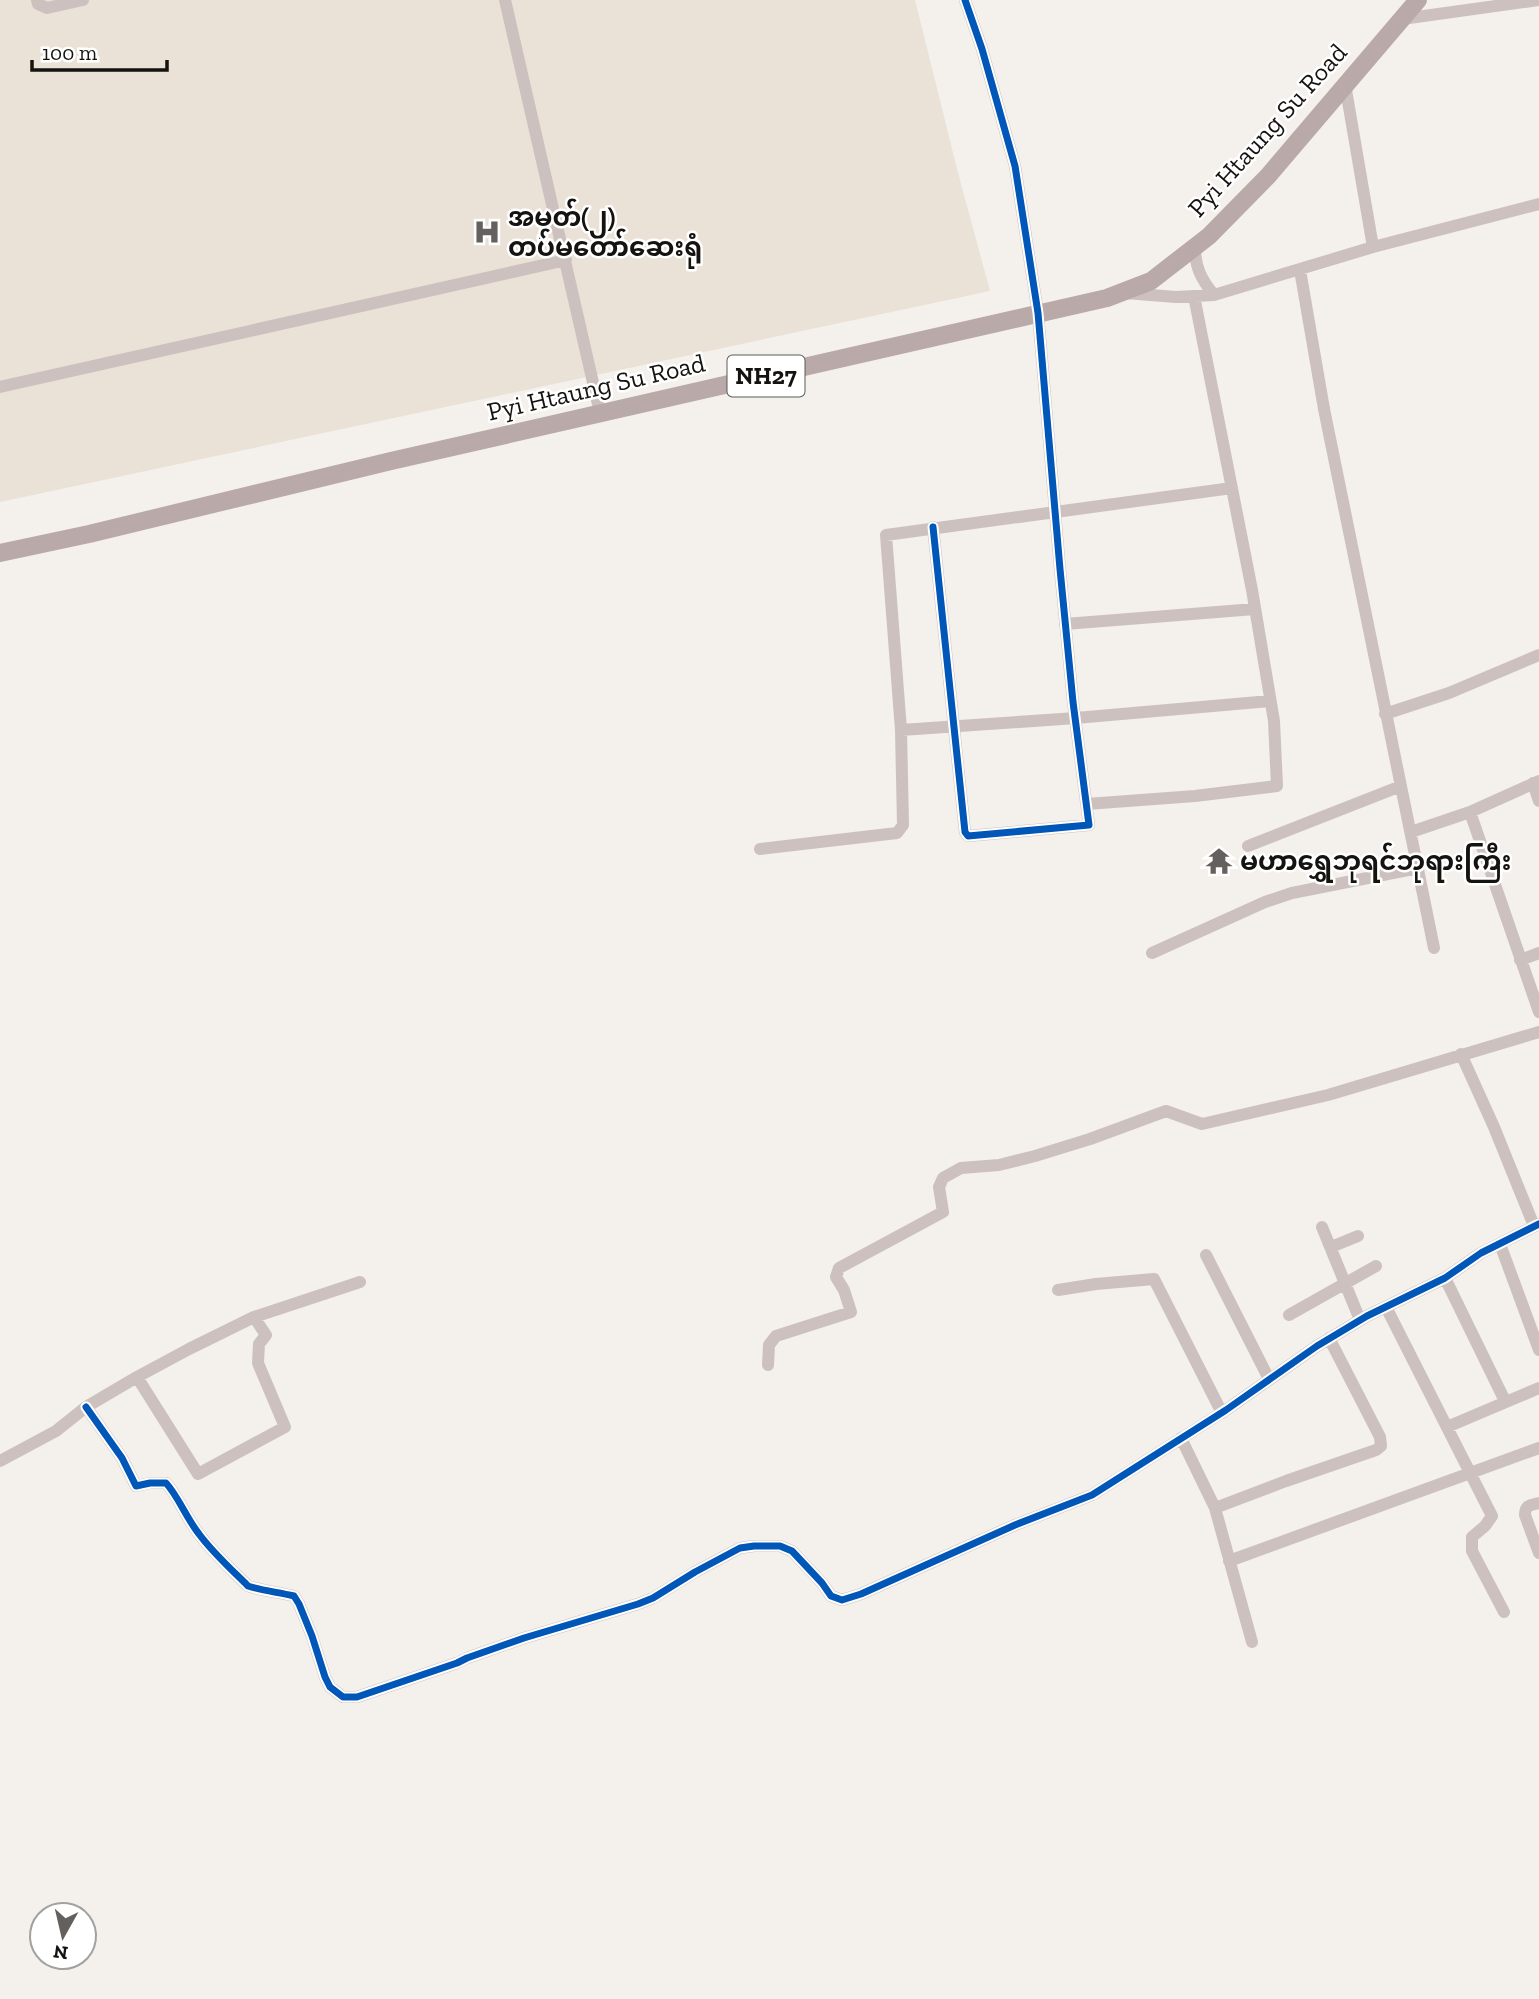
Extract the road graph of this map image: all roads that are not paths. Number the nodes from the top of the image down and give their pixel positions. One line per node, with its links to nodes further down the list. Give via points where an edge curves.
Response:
1 (37, 0): 2 (street, via 47,8)
2 (83, 0)
3 (505, 0): 12 (street)
4 (965, 0): 17 (street, via 1015,166)
5 (1418, 0): 7 (highway, Pyi Htaung Su Road / NH27)
6 (1539, 0): 7 (street)
7 (1402, 19): 8 (highway, Pyi Htaung Su Road / NH27)
8 (1345, 84): 10 (highway, Pyi Htaung Su Road / NH27, via 1268,176); 11 (street)
9 (1539, 204): 11 (street)
10 (1195, 247): 14 (highway, Pyi Htaung Su Road / NH27, via 1151,281); 15 (street, via 1197,269)
11 (1373, 247): 13 (street)
12 (566, 260): 18 (street); 19 (street)
13 (1300, 270): 15 (street); 28 (street)
14 (1121, 293): 16 (street); 17 (highway, Pyi Htaung Su Road / NH27)
15 (1214, 295): 16 (street)
16 (1194, 296): 20 (street)
17 (1038, 313): 19 (highway, Pyi Htaung Su Road / NH27); 21 (street)
18 (0, 387)
19 (600, 413): 23 (highway, Pyi Htaung Su Road / NH27)
20 (1232, 488): 21 (street); 24 (street)
21 (1055, 510): 22 (street); 25 (street)
22 (933, 527): 30 (street); 31 (street, via 886,535)
23 (0, 553)
24 (1255, 609): 25 (street); 27 (street)
25 (1065, 624): 29 (street)
26 (1539, 655): 28 (street)
27 (1270, 701): 29 (street); 35 (street, via 1277,786)
28 (1385, 714): 33 (street)
29 (1076, 719): 30 (street); 35 (street)
30 (954, 726): 31 (street); 35 (street, via 968,836 1089,825)
31 (901, 730): 39 (street, via 903,825 897,833)
32 (1536, 782): 34 (street); 36 (street)
33 (1401, 786): 37 (street); 38 (street)
34 (1539, 801)
35 (1087, 804)
36 (1470, 812): 37 (street); 44 (street)
37 (1411, 832): 40 (street)
38 (1248, 846)
39 (760, 849)
40 (1418, 868): 41 (street); 42 (street, via 1292,893)
41 (1434, 948)
42 (1152, 953)
43 (1539, 953): 44 (street)
44 (1520, 960): 45 (street)
45 (1539, 1012)
46 (1539, 1032): 47 (street)
47 (1461, 1055): 48 (street); 65 (street, via 1328,1095 1202,1124 1166,1111 1035,1156 961,1168 943,1178 939,1187 943,1212 839,1268 836,1277 851,1312 776,1336 769,1345)
48 (1537, 1225): 51 (street)
49 (1322, 1227): 52 (street)
50 (1358, 1236): 52 (street)
51 (1500, 1244): 55 (street); 64 (street)
52 (1331, 1247): 57 (street)
53 (1206, 1255): 67 (street)
54 (1376, 1266): 57 (street)
55 (1445, 1278): 59 (street); 69 (street)
56 (360, 1282): 61 (street)
57 (1345, 1282): 60 (street); 62 (street)
58 (1058, 1290): 71 (street, via 1154,1279)
59 (1386, 1307): 62 (street); 72 (street)
60 (1289, 1315)
61 (254, 1317): 66 (street); 66 (street, via 266,1335 259,1344 258,1363 285,1427 198,1474)
62 (1360, 1320): 63 (street)
63 (1329, 1338): 67 (street); 78 (street, via 1381,1446)
64 (1539, 1350)
65 (768, 1365)
66 (137, 1377): 70 (street)
67 (1269, 1379): 71 (street)
68 (1539, 1388): 69 (street)
69 (1505, 1401): 72 (street)
70 (86, 1407): 73 (street, via 136,1486 166,1483 199,1534 248,1586 294,1596 325,1677 343,1697 357,1697 524,1638 638,1604 740,1548 780,1546 792,1551 831,1596 842,1600 1092,1495); 75 (street, via 55,1431)
71 (1222, 1413): 73 (street)
72 (1447, 1427): 76 (street)
73 (1181, 1438): 78 (street)
74 (1539, 1448): 76 (street)
75 (0, 1461)
76 (1470, 1473): 80 (street); 81 (street, via 1492,1516 1472,1537 1472,1551)
77 (1539, 1503): 79 (street, via 1527,1506 1525,1516)
78 (1215, 1508): 80 (street)
79 (1539, 1553)
80 (1229, 1561): 82 (street)
81 (1504, 1612)
82 (1252, 1642)

